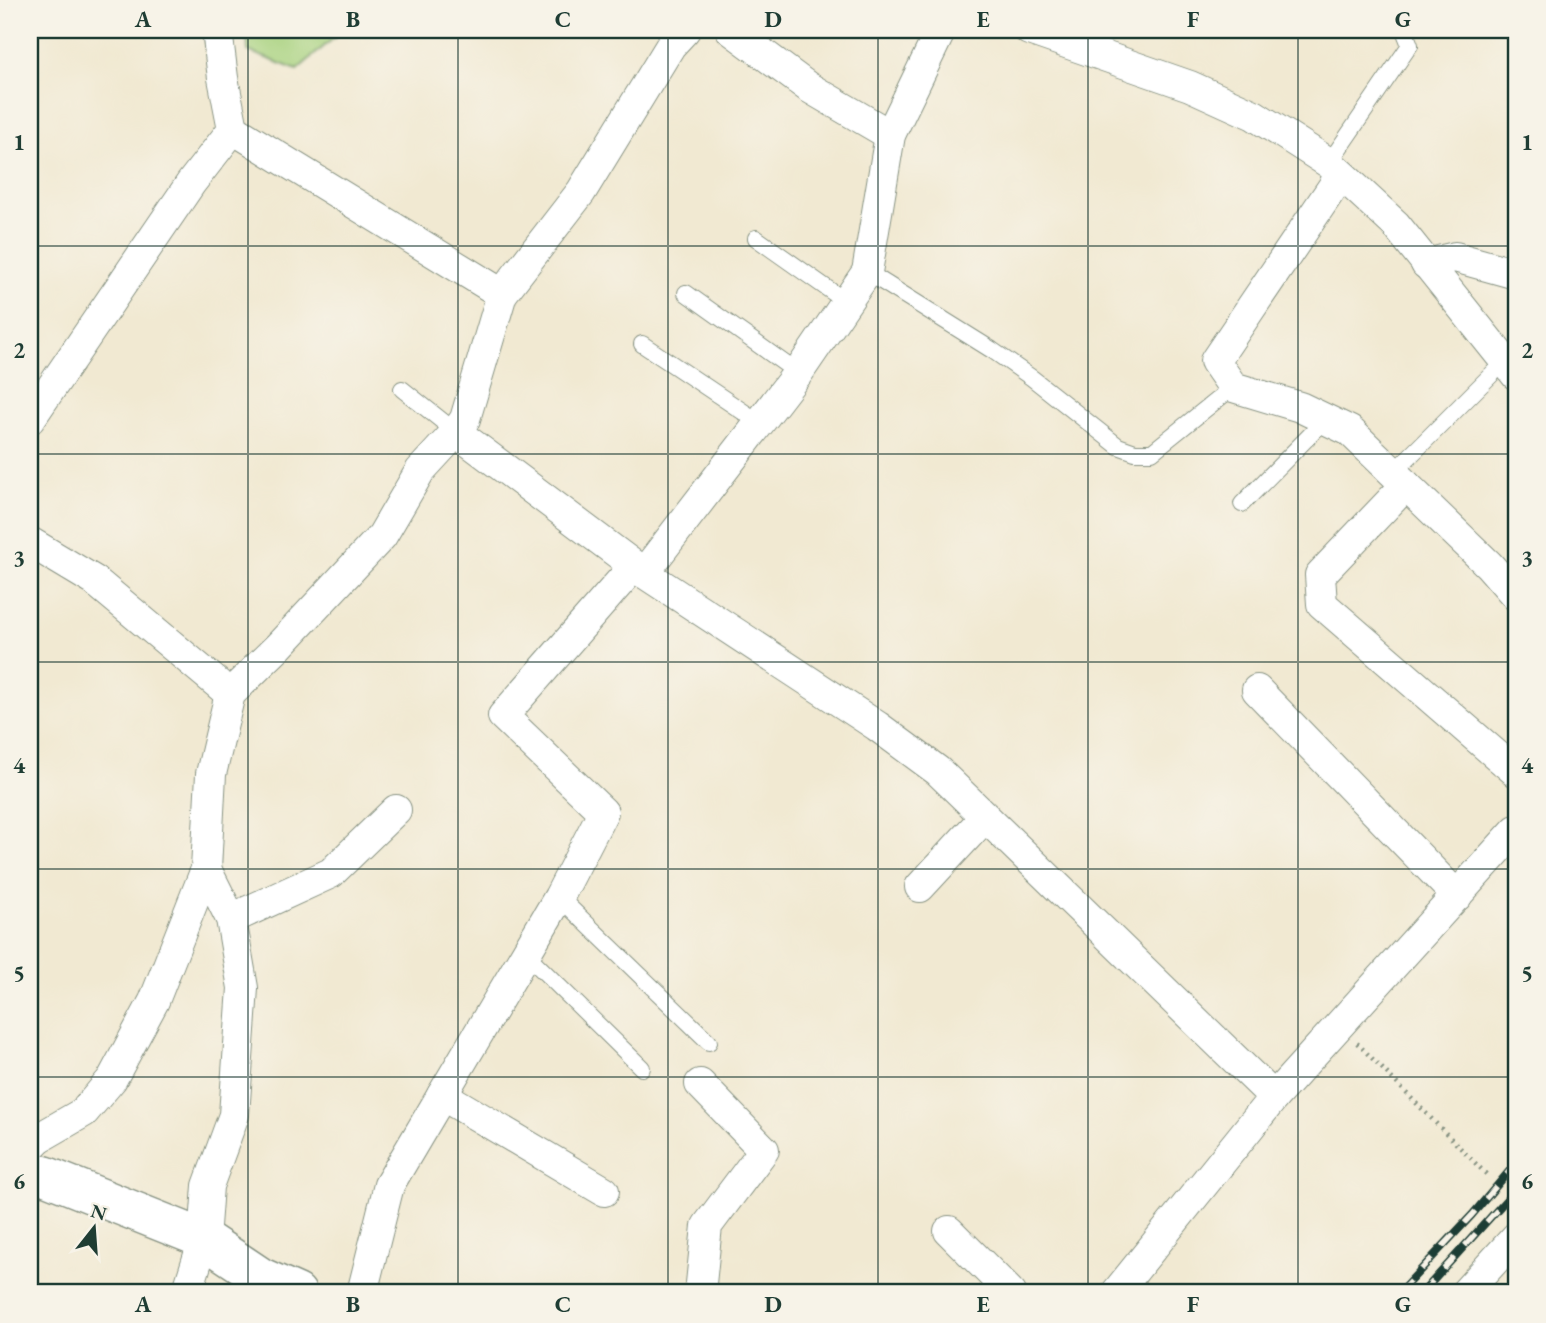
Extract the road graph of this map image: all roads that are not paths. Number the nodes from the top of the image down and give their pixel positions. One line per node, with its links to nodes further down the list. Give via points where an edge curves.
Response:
1 (217, 30): 7 (street)
2 (732, 30): 8 (street, via 808,87)
3 (941, 30): 8 (street)
4 (1029, 30): 9 (street, via 1190,86 1254,114)
5 (1404, 30): 9 (lane, via 1410,45)
6 (668, 35): 15 (street, via 581,192)
7 (233, 129): 15 (street); 22 (street)
8 (890, 135): 12 (street)
9 (1335, 169): 11 (street, via 1396,225); 20 (street, via 1215,361)
10 (756, 238): 16 (lane)
11 (1426, 264): 13 (street, via 1455,257); 18 (street)
12 (867, 272): 16 (street); 20 (lane, via 992,349 1118,446 1135,452 1152,452)
13 (1516, 274)
14 (686, 293): 19 (lane)
15 (502, 294): 25 (street, via 465,419)
16 (845, 301): 19 (street)
17 (642, 344): 24 (lane)
18 (1511, 368): 26 (lane)
19 (798, 373): 24 (street)
20 (1233, 387): 23 (street)
21 (402, 389): 25 (lane)
22 (30, 419)
23 (1326, 419): 26 (street, via 1350,431); 27 (lane)
24 (760, 423): 29 (street)
25 (456, 432): 29 (street); 32 (street, via 420,471 382,536)
26 (1399, 479): 30 (street); 33 (street, via 1320,575 1322,604)
27 (1242, 504)
28 (30, 542): 32 (street, via 95,581)
29 (639, 570): 35 (street, via 887,734 938,771); 40 (street, via 503,716 603,812)
30 (1516, 596)
31 (1257, 690): 39 (street)
32 (230, 694): 37 (street, via 211,774)
33 (1516, 772)
34 (396, 810): 41 (street, via 331,873)
35 (985, 818): 38 (street); 47 (street)
36 (1516, 830): 39 (street)
37 (206, 869): 41 (street); 48 (street, via 154,1001 112,1079 84,1112)
38 (920, 887)
39 (1457, 895): 47 (street)
40 (559, 897): 42 (street); 43 (lane)
41 (231, 919): 53 (street, via 243,988 234,1115 208,1186)
42 (526, 954): 44 (lane); 46 (street)
43 (709, 1042)
44 (642, 1068)
45 (700, 1084): 57 (street, via 764,1150 707,1226)
46 (442, 1095): 50 (street); 56 (street, via 388,1185)
47 (1274, 1097): 59 (street)
48 (30, 1147)
49 (30, 1172): 53 (street)
50 (604, 1191)
51 (948, 1231): 58 (street)
52 (1516, 1237): 60 (street)
53 (204, 1239): 54 (street); 55 (street, via 261,1277)
54 (187, 1293)
55 (297, 1293)
56 (362, 1293)
57 (699, 1293)
58 (1011, 1293)
59 (1116, 1293)
60 (1465, 1293)

